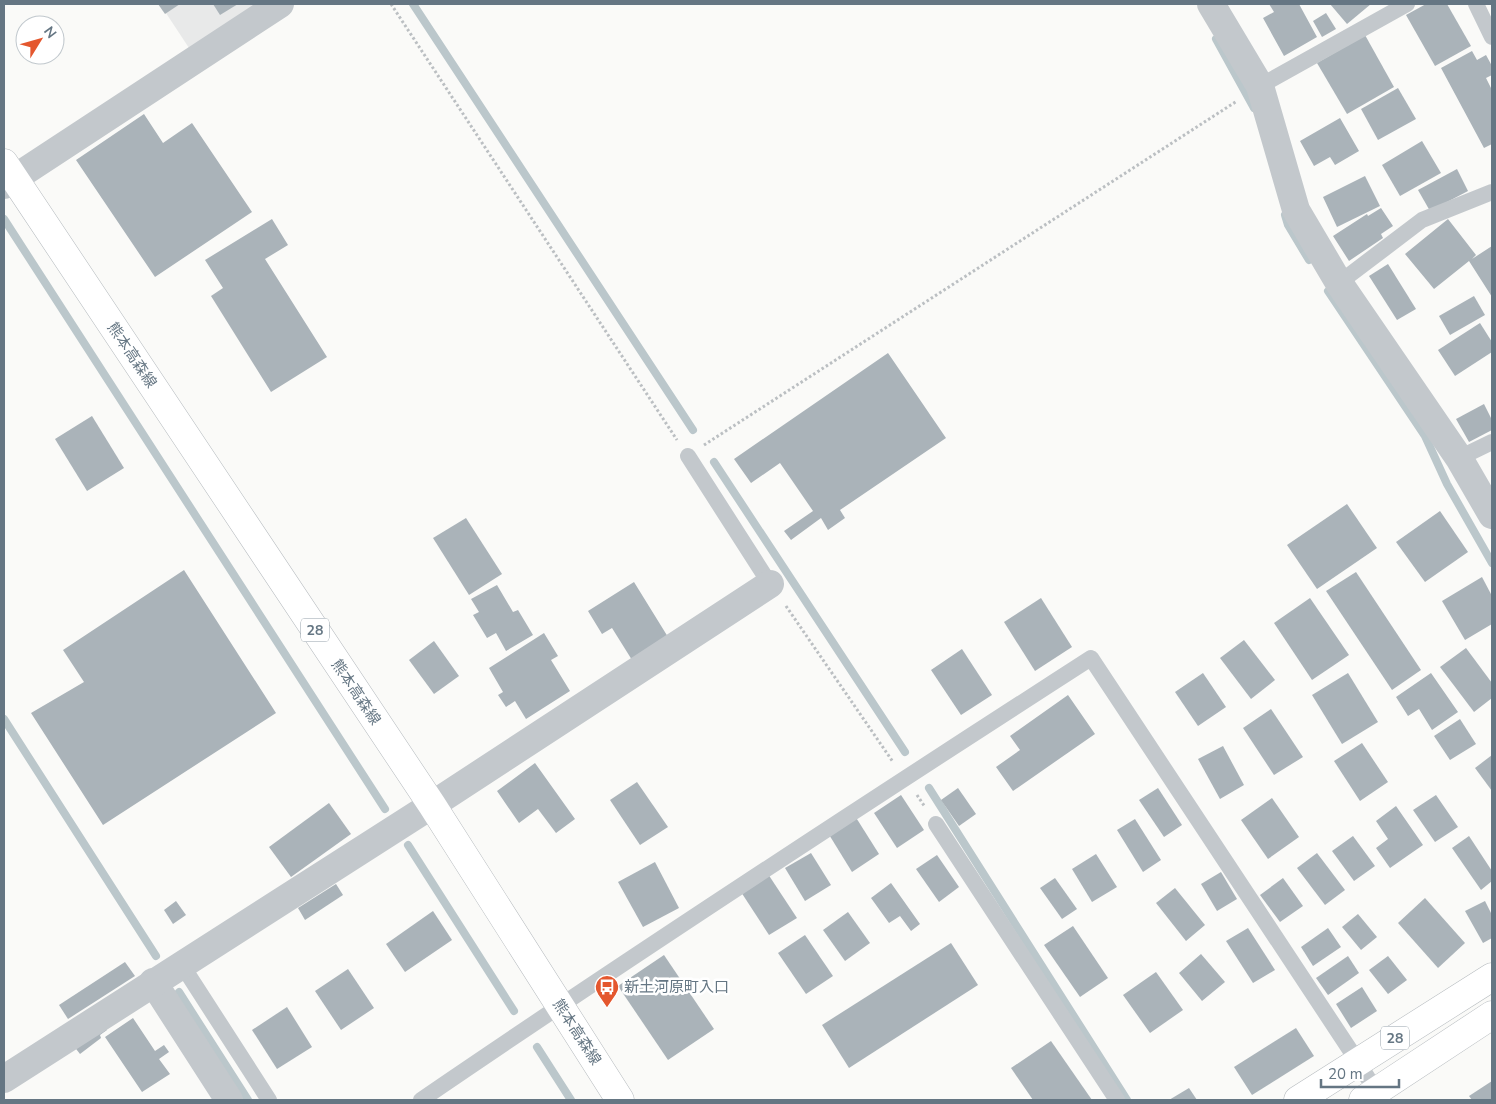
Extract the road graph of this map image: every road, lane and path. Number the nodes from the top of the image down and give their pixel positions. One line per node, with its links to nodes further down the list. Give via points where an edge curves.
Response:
1 (280, 4): 8 (street)
2 (392, 4): 12 (path)
3 (1211, 4): 7 (street)
4 (1407, 4): 7 (lane)
5 (1476, 4): 6 (lane)
6 (1492, 37)
7 (1260, 86): 10 (street, via 1296,210); 12 (path)
8 (7, 176): 17 (main road, 熊本高森線 / 28)
9 (1492, 192): 10 (lane, via 1422,220)
10 (1339, 283): 13 (street)
11 (1492, 442): 13 (lane)
12 (688, 456): 15 (lane)
13 (1458, 458): 14 (street)
14 (1492, 515)
15 (770, 584): 16 (path); 17 (street)
16 (904, 778): 18 (path); 22 (lane); 24 (lane, via 1091,658)
17 (432, 805): 19 (street); 22 (main road, 熊本高森線 / 28)
18 (936, 824): 31 (lane)
19 (182, 965): 21 (street); 28 (lane)
20 (1492, 977): 24 (main road, 28)
21 (153, 982): 25 (street); 27 (street)
22 (560, 1005): 29 (lane); 30 (main road, 熊本高森線 / 28)
23 (1492, 1015): 26 (main road, 28)
24 (1358, 1062): 26 (lane); 32 (main road, 28)
25 (4, 1079)
26 (1374, 1098)
27 (229, 1100)
28 (269, 1100)
29 (421, 1100)
30 (620, 1100)
31 (1117, 1100)
32 (1298, 1100)

